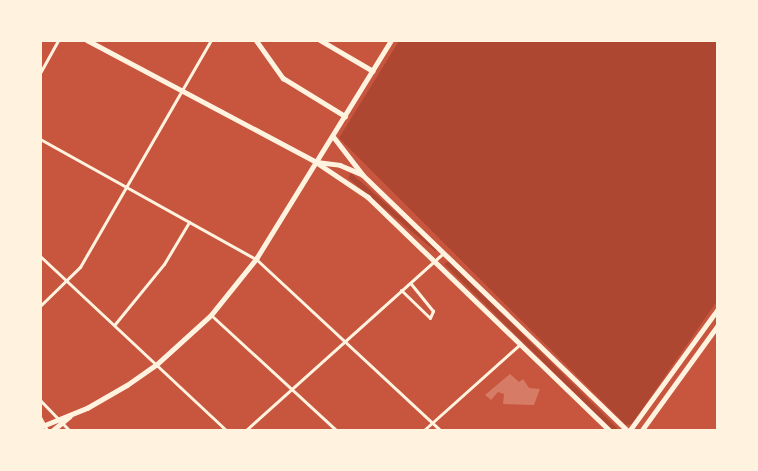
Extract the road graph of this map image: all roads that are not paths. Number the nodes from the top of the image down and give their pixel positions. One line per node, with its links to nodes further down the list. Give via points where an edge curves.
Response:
1 (58, 40): 8 (street)
2 (87, 40): 9 (main road)
3 (211, 40): 9 (street)
4 (256, 40): 10 (main road, via 283,78)
5 (320, 40): 7 (main road)
6 (391, 40): 7 (main road)
7 (373, 71): 10 (main road)
8 (40, 73)
9 (182, 93): 13 (main road); 17 (street)
10 (345, 116): 11 (main road)
11 (333, 136): 13 (main road); 15 (main road)
12 (40, 139): 17 (street)
13 (316, 162): 14 (main road); 16 (main road); 21 (main road)
14 (351, 169): 15 (main road); 16 (main road, via 346,174)
15 (363, 175): 19 (main road)
16 (348, 182): 22 (main road)
17 (126, 186): 18 (street); 23 (street)
18 (189, 222): 21 (street); 29 (street, via 164,264)
19 (444, 252): 22 (street); 48 (main road)
20 (40, 256): 23 (street)
21 (256, 259): 28 (main road); 31 (street)
22 (434, 261): 24 (street); 32 (main road)
23 (69, 282): 26 (street); 29 (street)
24 (409, 283): 25 (street); 25 (street, via 433,311 430,318)
25 (401, 290): 31 (street)
26 (40, 306)
27 (717, 309): 48 (main road)
28 (211, 315): 33 (main road); 34 (street)
29 (115, 324): 33 (street)
30 (717, 325): 49 (main road)
31 (346, 340): 34 (street); 38 (street)
32 (519, 345): 38 (street); 47 (main road)
33 (156, 365): 37 (main road); 42 (street)
34 (292, 390): 43 (street); 44 (street)
35 (40, 400): 37 (street)
36 (40, 417): 39 (street)
37 (61, 422): 39 (main road); 40 (main road); 41 (street)
38 (432, 423): 45 (street); 46 (street)
39 (44, 427)
40 (53, 430)
41 (69, 430)
42 (226, 430)
43 (246, 430)
44 (336, 430)
45 (424, 430)
46 (440, 430)
47 (609, 430)
48 (628, 430)
49 (642, 430)

